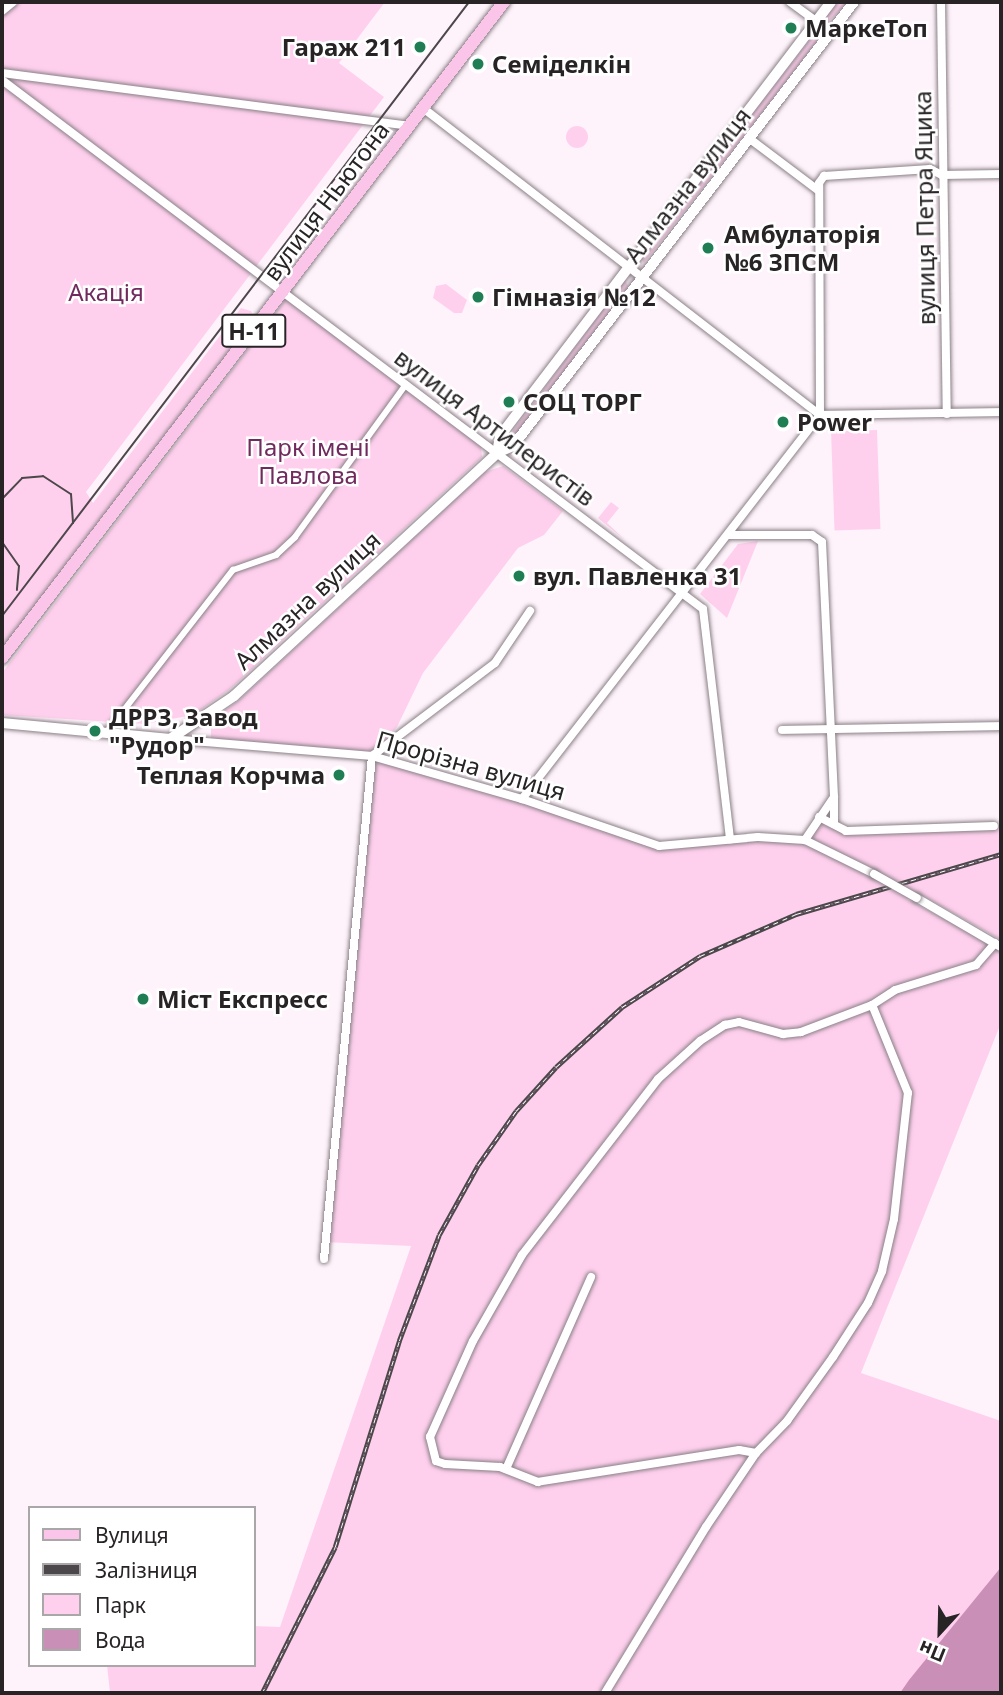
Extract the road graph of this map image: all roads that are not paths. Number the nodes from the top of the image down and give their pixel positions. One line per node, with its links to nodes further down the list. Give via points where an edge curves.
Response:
1 (13, 2): 7 (street)
2 (504, 2): 12 (main road, вулиця Ньютона / Н-11)
3 (790, 2): 8 (street)
4 (831, 2): 8 (street, Алмазна вулиця)
5 (854, 2): 9 (street, Алмазна вулиця)
6 (941, 2): 16 (street, вулиця Петра Яцика)
7 (2, 11)
8 (816, 21): 9 (street); 18 (street, Алмазна вулиця)
9 (831, 32): 14 (street, Алмазна вулиця)
10 (2, 73): 13 (street)
11 (2, 80): 20 (street, вулиця Артилеристів)
12 (423, 108): 13 (main road, вулиця Ньютона / Н-11); 18 (street)
13 (409, 126): 20 (main road, вулиця Ньютона / Н-11)
14 (750, 139): 17 (street); 19 (street, Алмазна вулиця)
15 (1001, 174): 16 (street)
16 (942, 175): 17 (street, via 930,169 829,173 819,183); 23 (street, вулиця Петра Яцика)
17 (819, 191): 24 (street)
18 (630, 265): 19 (street); 25 (street, Алмазна вулиця, via 500,436)
19 (643, 276): 24 (street); 25 (street, Алмазна вулиця, via 513,446)
20 (284, 291): 21 (street, вулиця Артилеристів); 29 (main road, вулиця Ньютона / Н-11)
21 (406, 384): 25 (street, вулиця Артилеристів); 34 (street, via 295,537 276,555 233,570)
22 (1001, 412): 23 (street)
23 (947, 414): 24 (street)
24 (820, 415): 26 (street)
25 (497, 453): 27 (street, вулиця Артилеристів); 35 (street, Алмазна вулиця, via 234,696)
26 (728, 535): 27 (street); 32 (street, via 820,538)
27 (683, 594): 38 (street); 42 (street, вулиця Артилеристів, via 703,608)
28 (530, 611): 36 (street, via 495,663)
29 (2, 658)
30 (2, 723): 34 (street, Прорізна вулиця)
31 (1001, 726): 32 (street)
32 (830, 729): 33 (street); 37 (street)
33 (782, 730)
34 (106, 733): 35 (street, Прорізна вулиця)
35 (170, 739): 36 (street, Прорізна вулиця)
36 (372, 756): 38 (street, Прорізна вулиця); 46 (street)
37 (834, 797): 39 (street); 40 (street)
38 (522, 799): 42 (street, Прорізна вулиця, via 659,846)
39 (819, 817): 40 (street); 43 (street)
40 (834, 824): 41 (street, via 846,831)
41 (994, 826)
42 (730, 839): 43 (street, Прорізна вулиця)
43 (805, 840): 44 (street, Прорізна вулиця, bridge)
44 (998, 945): 45 (street, via 976,965 895,990)
45 (872, 1005): 48 (street, via 908,1093 894,1219 882,1271 868,1303 833,1357); 49 (street, via 793,1034 751,1023 725,1025 658,1079 565,1194 522,1255 479,1331 430,1437 436,1461)
46 (324, 1259)
47 (591, 1277): 49 (street)
48 (756, 1454): 49 (street, via 739,1450 538,1482); 50 (street, via 651,1612)
49 (506, 1469)
50 (605, 1693)

